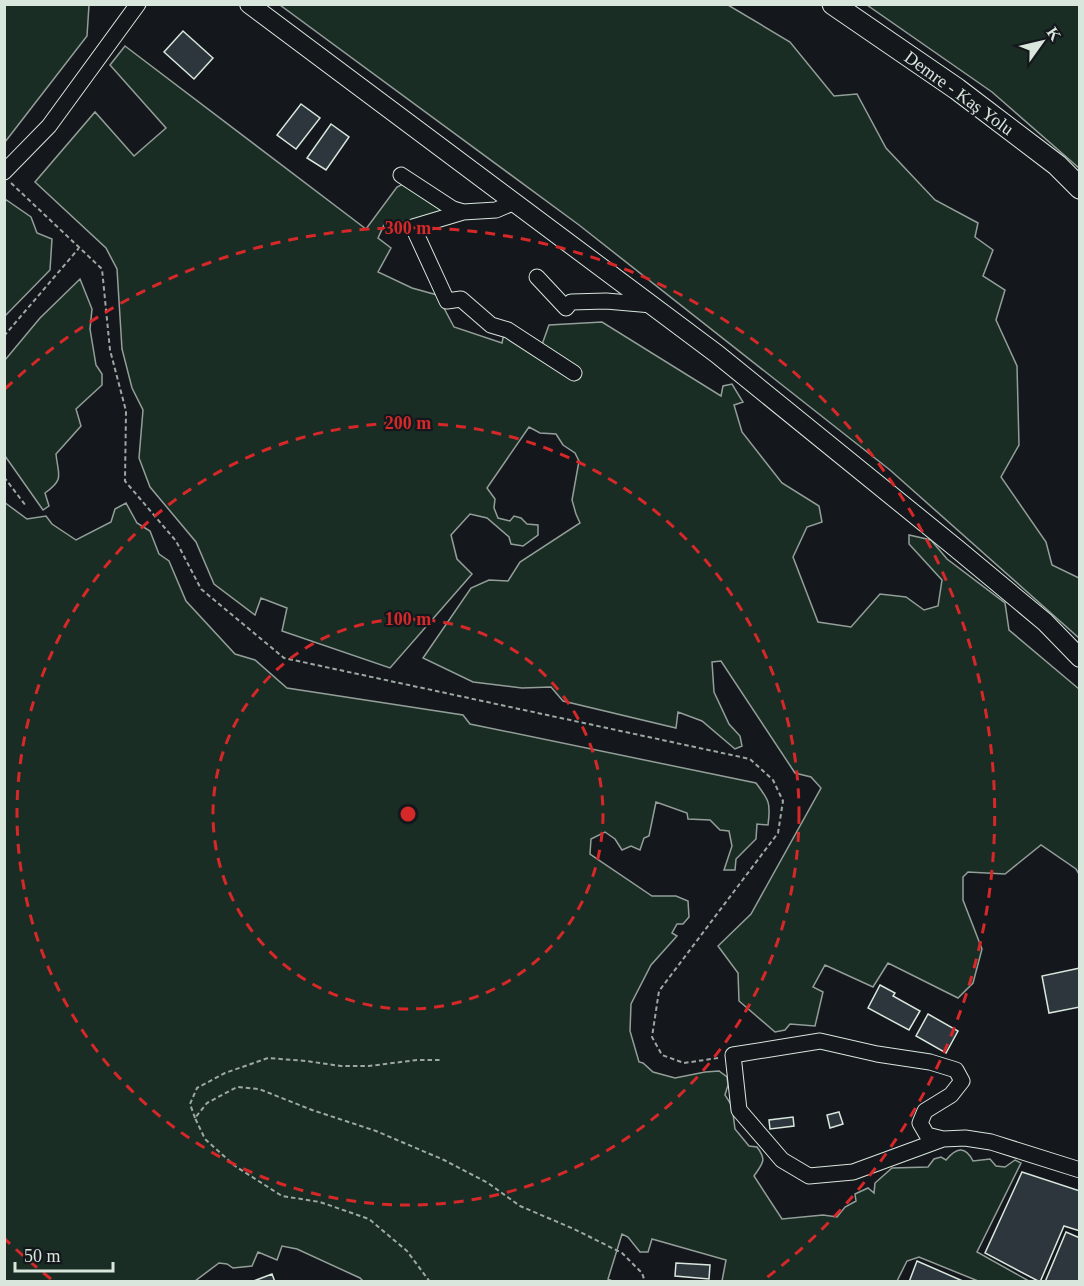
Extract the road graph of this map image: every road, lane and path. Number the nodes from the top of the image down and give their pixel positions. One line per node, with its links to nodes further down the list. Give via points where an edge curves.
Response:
1 (138, 4): 4 (street, via 49,126)
2 (249, 4): 8 (main road)
3 (832, 4): 7 (highway, Demre - Kaş Yolu, via 957,89 1057,165)
4 (4, 172)
5 (401, 175): 9 (street)
6 (4, 177): 10 (path)
7 (1080, 188)
8 (515, 202): 9 (street, via 496,210); 12 (main road)
9 (463, 212): 14 (street, via 413,227 447,301 461,299 491,325 508,330)
10 (79, 248): 13 (path); 18 (path, via 102,269 110,350 126,411 126,481 176,541 201,589 284,658 750,759 773,780 783,801 778,833 659,991 652,1037 662,1055 684,1063)
11 (537, 277): 12 (street, via 566,308 571,302)
12 (652, 305): 17 (main road, via 956,548 1045,622)
13 (4, 336)
14 (574, 373)
15 (4, 477): 16 (path)
16 (26, 506)
17 (1080, 658)
18 (733, 1056): 21 (street, via 740,1110 782,1160 809,1176 853,1172); 21 (street, via 820,1041 956,1070 962,1081 951,1095 925,1111 920,1123 927,1135)
19 (441, 1060): 20 (path, via 341,1066 268,1058 197,1088 190,1104)
20 (195, 1118): 23 (path, via 205,1139 236,1166 282,1196 320,1202 369,1219 407,1251); 24 (path, via 207,1103 237,1087 259,1089 376,1131 444,1160 488,1183 520,1206 622,1252)
21 (943, 1139): 22 (street, via 991,1142)
22 (1080, 1170)
23 (430, 1281)
24 (645, 1281)

